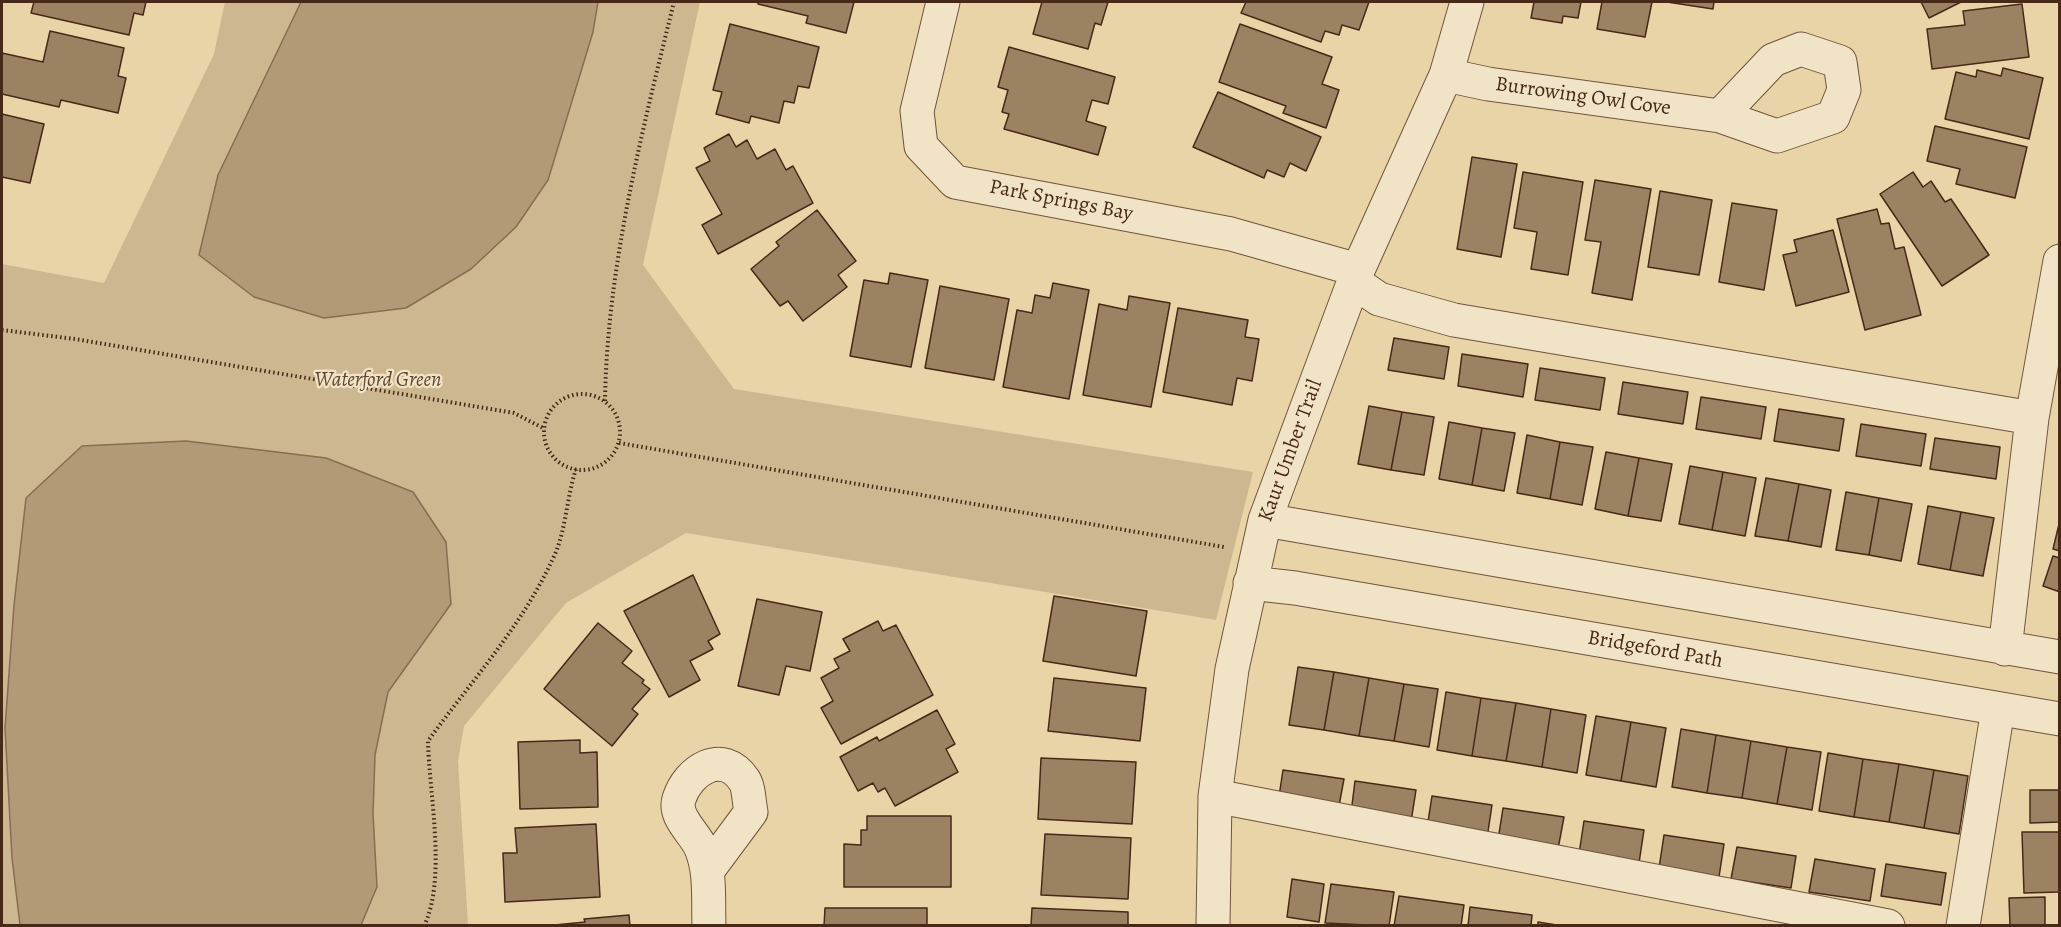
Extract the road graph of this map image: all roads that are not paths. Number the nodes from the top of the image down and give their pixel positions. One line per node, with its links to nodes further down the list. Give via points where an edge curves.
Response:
1 (944, 2): 6 (street, Park Springs Bay, via 916,111 921,146 956,182 1231,234)
2 (1467, 2): 3 (street, Kaur Umber Trail)
3 (1446, 75): 4 (street, Burrowing Owl Cove); 6 (street, Kaur Umber Trail)
4 (1720, 116)
5 (2060, 261): 7 (street)
6 (1356, 276): 7 (street, Park Springs Bay, via 1379,299 1454,320); 8 (street, Kaur Umber Trail)
7 (2032, 418): 10 (street)
8 (1265, 520): 9 (street, Kaur Umber Trail); 10 (street)
9 (1254, 568): 12 (street, Bridgeford Path, via 1295,588); 14 (street, Kaur Umber Trail, via 1232,669)
10 (2005, 649): 11 (street)
11 (2060, 657)
12 (1998, 709): 13 (street, Bridgeford Path); 19 (street)
13 (2060, 719)
14 (1215, 796): 17 (street, Kaur Umber Trail); 18 (street)
15 (708, 870): 16 (street)
16 (709, 926)
17 (1213, 926)
18 (1888, 926)
19 (1964, 926)

